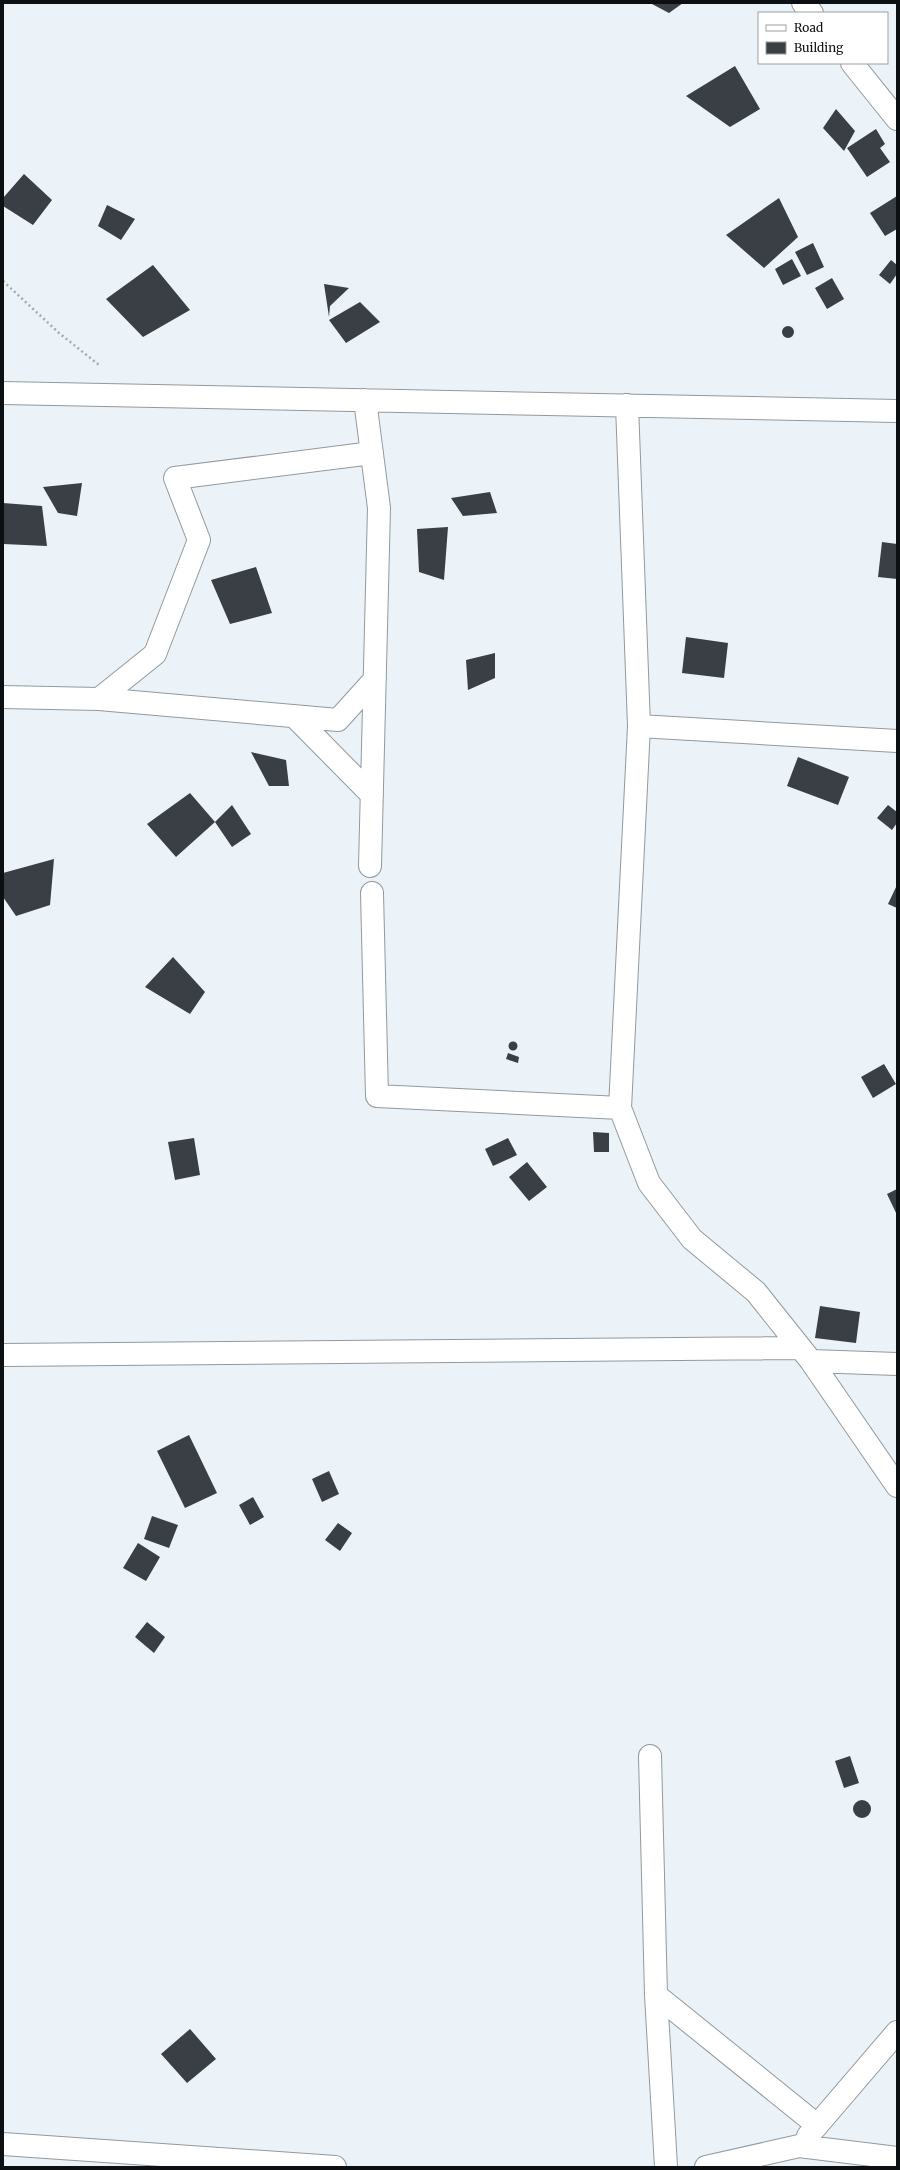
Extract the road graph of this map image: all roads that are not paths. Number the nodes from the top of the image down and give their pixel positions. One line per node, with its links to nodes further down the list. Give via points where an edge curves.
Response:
1 (803, 3): 2 (street)
2 (811, 12)
3 (853, 64): 4 (street)
4 (897, 119)
5 (3, 393): 6 (street)
6 (365, 400): 7 (street); 9 (street)
7 (627, 405): 8 (street); 14 (street)
8 (897, 411)
9 (372, 453): 10 (street, via 379,508); 12 (street, via 175,478 199,540 155,654)
10 (375, 679): 13 (street, via 338,720); 16 (street)
11 (3, 697): 12 (street)
12 (99, 699): 13 (street)
13 (294, 716): 16 (street)
14 (639, 726): 15 (street); 19 (street)
15 (897, 741)
16 (372, 795): 17 (street)
17 (370, 866)
18 (372, 892): 19 (street, via 377,1096)
19 (620, 1108): 20 (street, via 649,1183 692,1238 756,1292)
20 (806, 1354): 21 (street); 22 (street); 23 (street)
21 (3, 1355)
22 (897, 1364)
23 (897, 1486)
24 (650, 1756): 25 (street)
25 (656, 1995): 27 (street); 32 (street)
26 (897, 2032): 27 (street)
27 (818, 2125): 29 (street)
28 (3, 2144): 31 (street)
29 (799, 2146): 30 (street); 33 (street)
30 (897, 2158)
31 (335, 2167)
32 (666, 2167)
33 (706, 2167)

